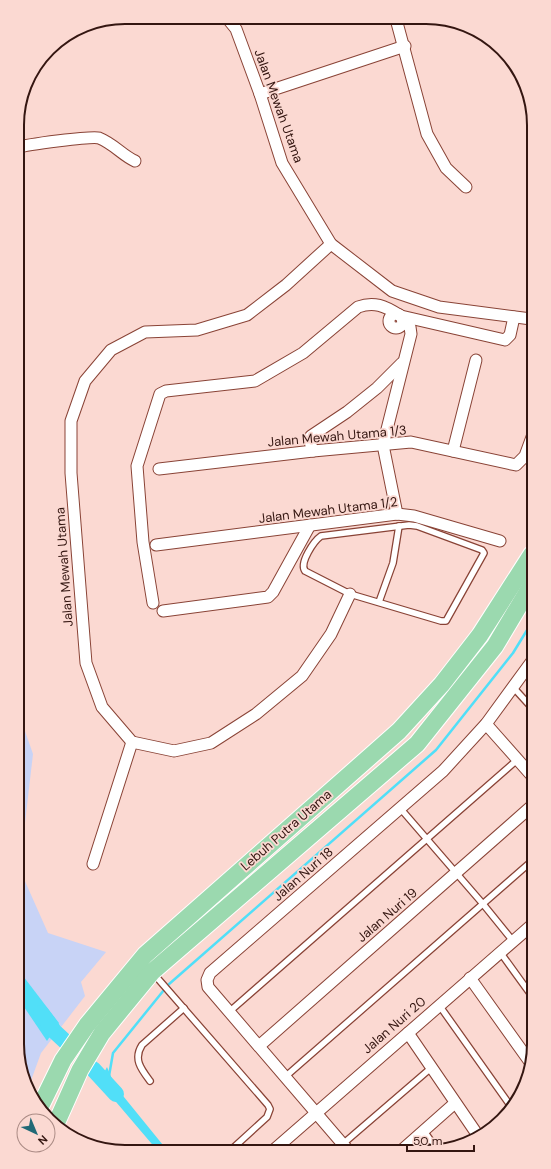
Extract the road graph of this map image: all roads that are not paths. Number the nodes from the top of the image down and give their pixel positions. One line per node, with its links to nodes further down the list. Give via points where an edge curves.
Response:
1 (232, 24): 4 (street, Jalan Mewah Utama)
2 (398, 24): 3 (street)
3 (405, 46): 4 (street); 7 (street, via 427,134 446,168)
4 (260, 94): 8 (street, Jalan Mewah Utama, via 282,163)
5 (24, 147): 6 (street, via 98,137 114,145 125,157)
6 (135, 162)
7 (466, 187)
8 (331, 244): 11 (street, Jalan Mewah Utama, via 392,291 439,307); 36 (street, Jalan Mewah Utama, via 286,285 247,315 197,330 145,332 111,350 85,381 71,421 71,473 86,663 102,707)
9 (368, 304): 10 (street, via 381,305); 12 (street); 30 (street, via 358,307 303,353 255,382 166,391 160,394 136,466 143,542)
10 (401, 316): 11 (street, via 505,340); 12 (street, via 391,316); 13 (street, via 410,327 411,334)
11 (524, 318)
12 (392, 326): 13 (street)
13 (407, 343): 15 (street)
14 (476, 360): 18 (street)
15 (402, 363): 16 (street); 17 (street, via 377,388 311,436)
16 (383, 445): 17 (street, Jalan Mewah Utama 1/3); 18 (street, Jalan Mewah Utama 1/3, via 411,442); 21 (street)
17 (313, 451): 20 (street, Jalan Mewah Utama 1/3)
18 (453, 451): 19 (street, Jalan Mewah Utama 1/3, via 516,465)
19 (527, 451)
20 (159, 469)
21 (397, 514): 22 (street, Jalan Mewah Utama 1/2); 24 (street, Jalan Mewah Utama 1/2, via 414,516)
22 (310, 525): 25 (street, Jalan Mewah Utama 1/2); 31 (street, via 268,597)
23 (399, 526): 28 (lane, via 321,536 315,540 303,569); 29 (lane, via 393,563); 29 (lane, via 418,526 482,550 483,557 446,621)
24 (500, 541)
25 (156, 545)
26 (527, 562): 61 (main road, Lebuh Putra Utama, via 480,635 442,684 399,731 145,955 87,1025 63,1060)
27 (527, 593): 49 (main road, Lebuh Putra Utama, via 496,646 417,744)
28 (350, 594): 29 (lane); 36 (street, via 331,634 302,676 256,714 211,743 174,751)
29 (379, 602)
30 (153, 603)
31 (163, 611)
32 (527, 668): 33 (street, Jalan Nuri 18)
33 (514, 687): 34 (lane); 35 (street, Jalan Nuri 18)
34 (527, 702)
35 (486, 724): 37 (street); 39 (street, Jalan Nuri 18, via 443,771)
36 (132, 742): 42 (street)
37 (517, 760): 38 (street); 41 (lane)
38 (527, 771)
39 (400, 808): 41 (lane); 54 (street, Jalan Nuri 18, via 210,973 208,987)
40 (527, 810): 44 (street, Jalan Nuri 19)
41 (427, 839): 44 (lane); 54 (lane)
42 (93, 864)
43 (527, 865): 45 (lane)
44 (456, 872): 45 (lane); 56 (street, Jalan Nuri 19)
45 (483, 904): 47 (lane); 59 (lane)
46 (527, 929): 47 (street, Jalan Nuri 20)
47 (513, 941): 48 (street, Jalan Nuri 20)
48 (500, 952): 50 (street, Jalan Nuri 20); 51 (lane)
49 (157, 977): 53 (lane); 65 (main road, Lebuh Putra Utama, via 102,1033 80,1070)
50 (470, 978): 52 (street, Jalan Nuri 20); 57 (street)
51 (527, 990)
52 (439, 1005): 55 (street, Jalan Nuri 20); 63 (lane)
53 (184, 1008): 60 (lane, via 139,1049 138,1061); 69 (lane, via 270,1109 267,1117)
54 (229, 1012): 56 (street, Jalan Nuri 18)
55 (408, 1032): 58 (street); 64 (street, Jalan Nuri 20)
56 (259, 1046): 59 (street, Jalan Nuri 18)
57 (526, 1057)
58 (431, 1068): 62 (street); 72 (lane)
59 (285, 1077): 64 (street, Jalan Nuri 18)
60 (150, 1081)
61 (43, 1103)
62 (456, 1103): 66 (street); 67 (street)
63 (508, 1103)
64 (315, 1112): 70 (street, Jalan Nuri 20); 71 (street, Jalan Nuri 18)
65 (58, 1120)
66 (424, 1131): 68 (lane); 73 (street)
67 (476, 1132)
68 (434, 1144)
69 (236, 1145)
70 (279, 1145)
71 (341, 1145)
72 (345, 1145)
73 (407, 1145)

